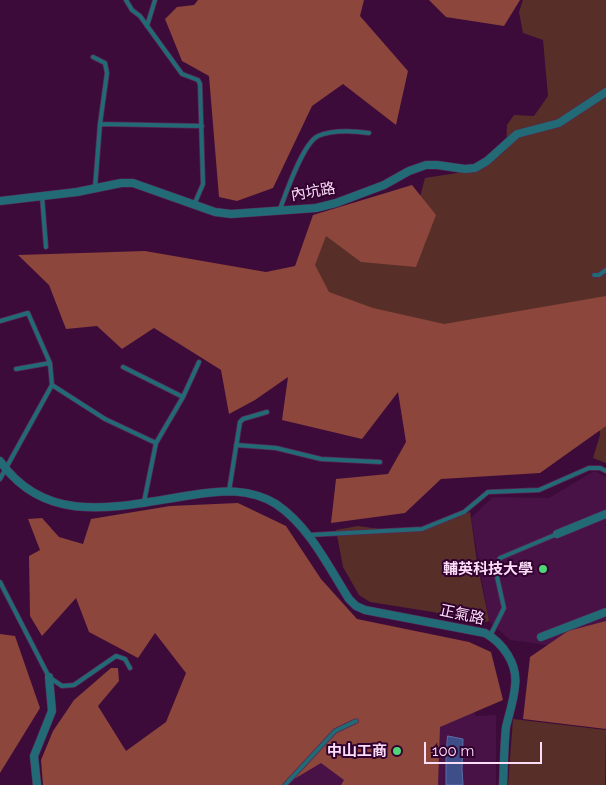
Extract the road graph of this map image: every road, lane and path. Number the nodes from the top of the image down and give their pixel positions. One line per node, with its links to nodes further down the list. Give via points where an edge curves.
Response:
1 (126, 0): 3 (lane)
2 (155, 0): 3 (lane)
3 (147, 26): 7 (lane, via 182,74 198,80)
4 (93, 56): 6 (lane, via 105,63 107,73)
5 (606, 92): 13 (street, 內坑路, via 559,123 517,134 475,168 426,165 336,203)
6 (100, 124): 7 (lane); 9 (lane)
7 (202, 126): 12 (lane, via 203,184)
8 (369, 133): 13 (lane, via 352,131 317,136 303,153)
9 (95, 188): 10 (street, 內坑路); 12 (street, 內坑路, via 121,182 133,183)
10 (42, 196): 11 (street, 內坑路); 14 (lane)
11 (0, 201)
12 (194, 205): 13 (street, 內坑路, via 231,214)
13 (279, 211)
14 (46, 247)
15 (606, 270): 16 (lane)
16 (594, 275)
17 (0, 321): 19 (lane, via 28,313)
18 (199, 362): 23 (lane)
19 (50, 363): 21 (lane); 22 (lane)
20 (123, 367): 23 (lane)
21 (16, 369)
22 (52, 385): 25 (lane, via 105,419); 29 (lane)
23 (183, 397): 25 (lane)
24 (267, 412): 26 (lane, via 240,422)
25 (156, 443): 33 (lane)
26 (236, 445): 28 (lane, via 276,448 321,459); 32 (lane)
27 (0, 461): 29 (street)
28 (380, 462)
29 (6, 469): 31 (lane); 33 (street, via 33,492 52,502 98,508)
30 (606, 471): 36 (lane, via 589,468 539,490 488,492 464,512 422,529)
31 (0, 478)
32 (229, 491): 33 (street); 36 (street, via 237,490 274,503)
33 (144, 502)
34 (606, 514): 35 (street)
35 (557, 534): 39 (lane, via 500,558 495,568 504,608)
36 (308, 535): 39 (street, 正氣路, via 356,606)
37 (0, 582): 42 (lane)
38 (606, 612): 40 (street)
39 (490, 636): 46 (street, 正氣路, via 505,650 514,669 516,684 506,728)
40 (541, 637)
41 (130, 668): 42 (lane, via 125,659 116,656 74,685 62,686)
42 (49, 677): 44 (street, via 52,711 34,756)
43 (356, 721): 45 (lane, via 335,731)
44 (37, 785)
45 (285, 785)
46 (503, 785)

